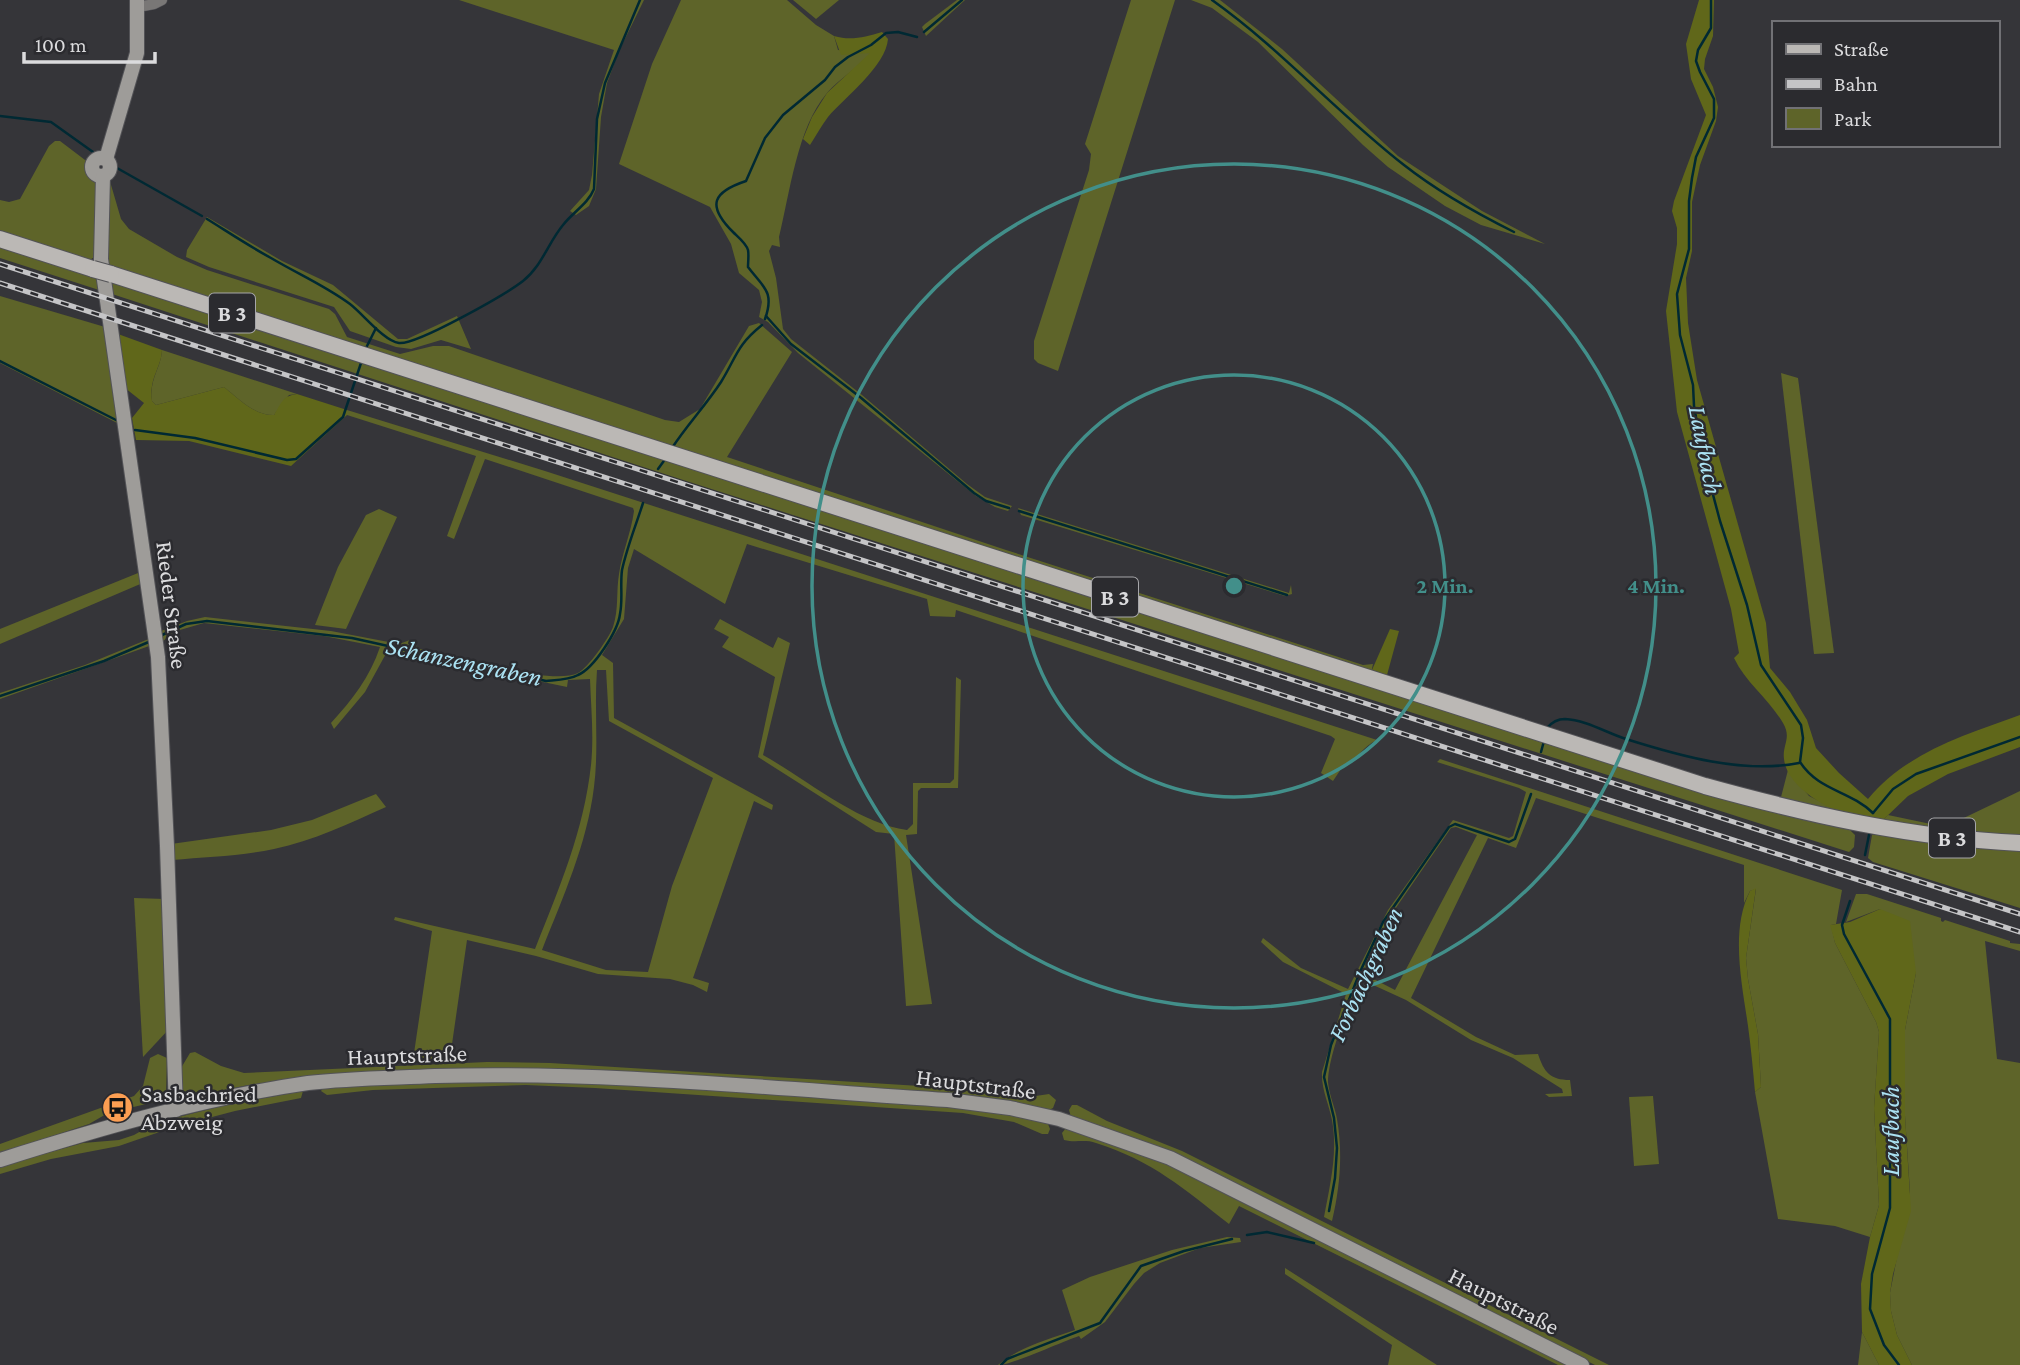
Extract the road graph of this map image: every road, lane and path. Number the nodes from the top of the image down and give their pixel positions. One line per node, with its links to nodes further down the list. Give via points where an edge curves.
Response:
1 (162, 0): 2 (street)
2 (137, 4): 5 (street, Rieder Straße, via 137,53 106,159 110,169 103,176 101,259 158,657)
3 (0, 239): 4 (main road, B 3, bridge, via 1704,786 1884,829)
4 (2020, 843)
5 (176, 1110): 6 (street, Hauptstraße); 7 (street, Hauptstraße, via 309,1083 485,1075 590,1077 1010,1108 1059,1119 1170,1158)
6 (0, 1160)
7 (1582, 1365)

